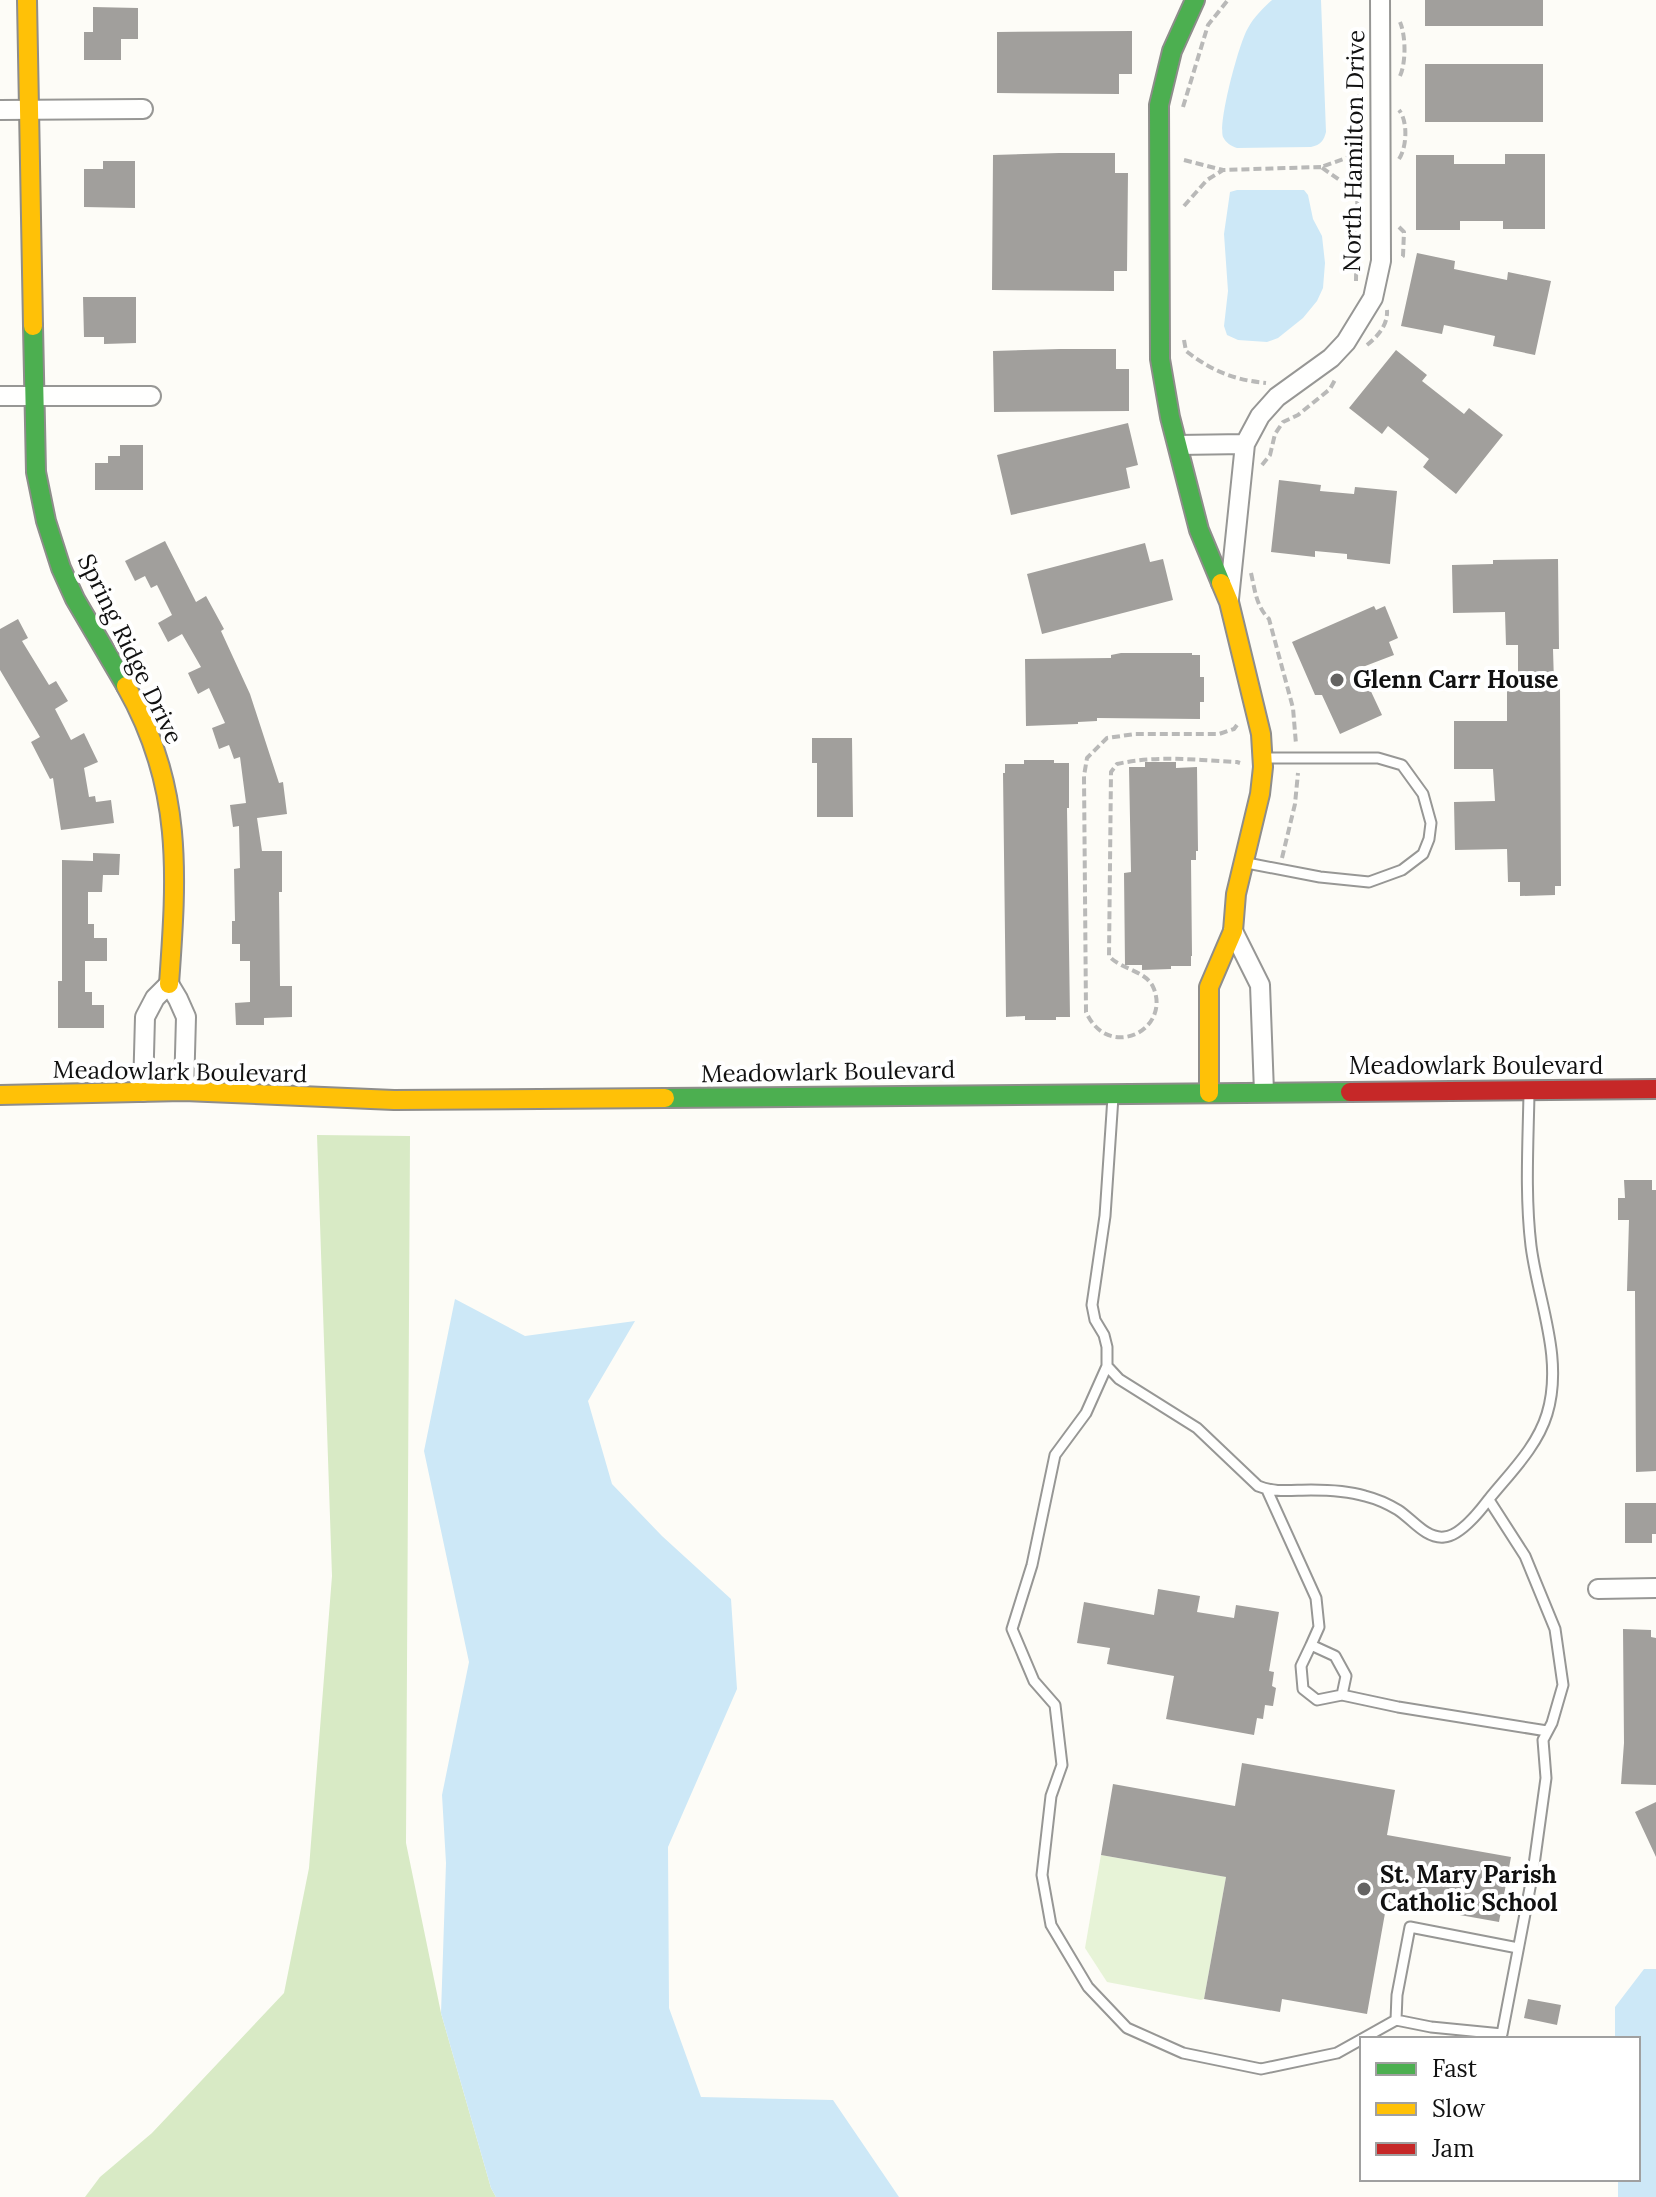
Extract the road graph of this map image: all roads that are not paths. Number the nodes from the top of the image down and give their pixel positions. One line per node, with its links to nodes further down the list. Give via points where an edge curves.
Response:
1 (27, 0): 6 (street, Spring Ridge Drive)
2 (1195, 0): 11 (street, North Hamilton Drive, via 1166,66 1159,105 1160,359)
3 (1380, 0): 10 (street, North Hamilton Drive, via 1381,261 1373,298 1346,342 1277,397)
4 (143, 109): 6 (street)
5 (0, 110): 6 (street)
6 (28, 110): 8 (street, Spring Ridge Drive)
7 (0, 396): 8 (street)
8 (34, 396): 9 (street); 16 (street, Spring Ridge Drive, via 36,472 57,556 144,722 166,785 174,875)
9 (151, 396)
10 (1245, 444): 11 (street); 12 (street, North Hamilton Drive)
11 (1178, 445): 12 (street, North Hamilton Drive, via 1199,530)
12 (1229, 602): 13 (street, North Hamilton Drive)
13 (1263, 758): 14 (street, North Hamilton Drive); 14 (lane, via 1378,758 1402,765 1423,794 1431,823 1429,839 1423,854 1402,870 1369,882)
14 (1244, 862): 15 (street, North Hamilton Drive)
15 (1233, 931): 21 (street, via 1260,985); 22 (street, North Hamilton Drive, via 1209,987)
16 (169, 984): 18 (street, Spring Ridge Drive, via 186,1017); 20 (street, via 145,1017)
17 (1656, 1089): 19 (street, Meadowlark Boulevard)
18 (184, 1091): 20 (street, Meadowlark Boulevard); 23 (street, Meadowlark Boulevard, via 394,1100)
19 (1530, 1091): 21 (street, Meadowlark Boulevard); 27 (lane, via 1527,1200 1548,1326 1550,1397 1534,1442)
20 (143, 1092): 24 (street, Meadowlark Boulevard)
21 (1264, 1092): 22 (street, Meadowlark Boulevard)
22 (1209, 1093): 23 (street, Meadowlark Boulevard)
23 (1113, 1094): 25 (lane, via 1105,1216 1092,1305 1107,1347)
24 (0, 1095)
25 (1107, 1366): 26 (lane, via 1197,1428); 36 (lane, via 1086,1413 1055,1455 1032,1565 1012,1629 1034,1681 1055,1705 1062,1765 1051,1796 1042,1875 1051,1925 1088,1987 1127,2028 1183,2053 1261,2069 1337,2053)
26 (1267, 1490): 27 (lane, via 1352,1492 1377,1499 1439,1537 1456,1533); 30 (lane, via 1316,1598 1319,1627)
27 (1489, 1500): 32 (lane, via 1525,1556 1555,1629 1563,1685)
28 (1656, 1588): 29 (street)
29 (1598, 1589)
30 (1311, 1645): 31 (lane, via 1335,1656 1346,1676); 31 (lane, via 1301,1666 1303,1689 1317,1700)
31 (1342, 1695): 32 (lane)
32 (1547, 1731): 33 (lane, via 1546,1778)
33 (1518, 1948): 34 (lane, via 1502,2034); 34 (lane, via 1410,1927)
34 (1396, 2020): 35 (lane)
35 (1366, 2037)
36 (1360, 2040)

